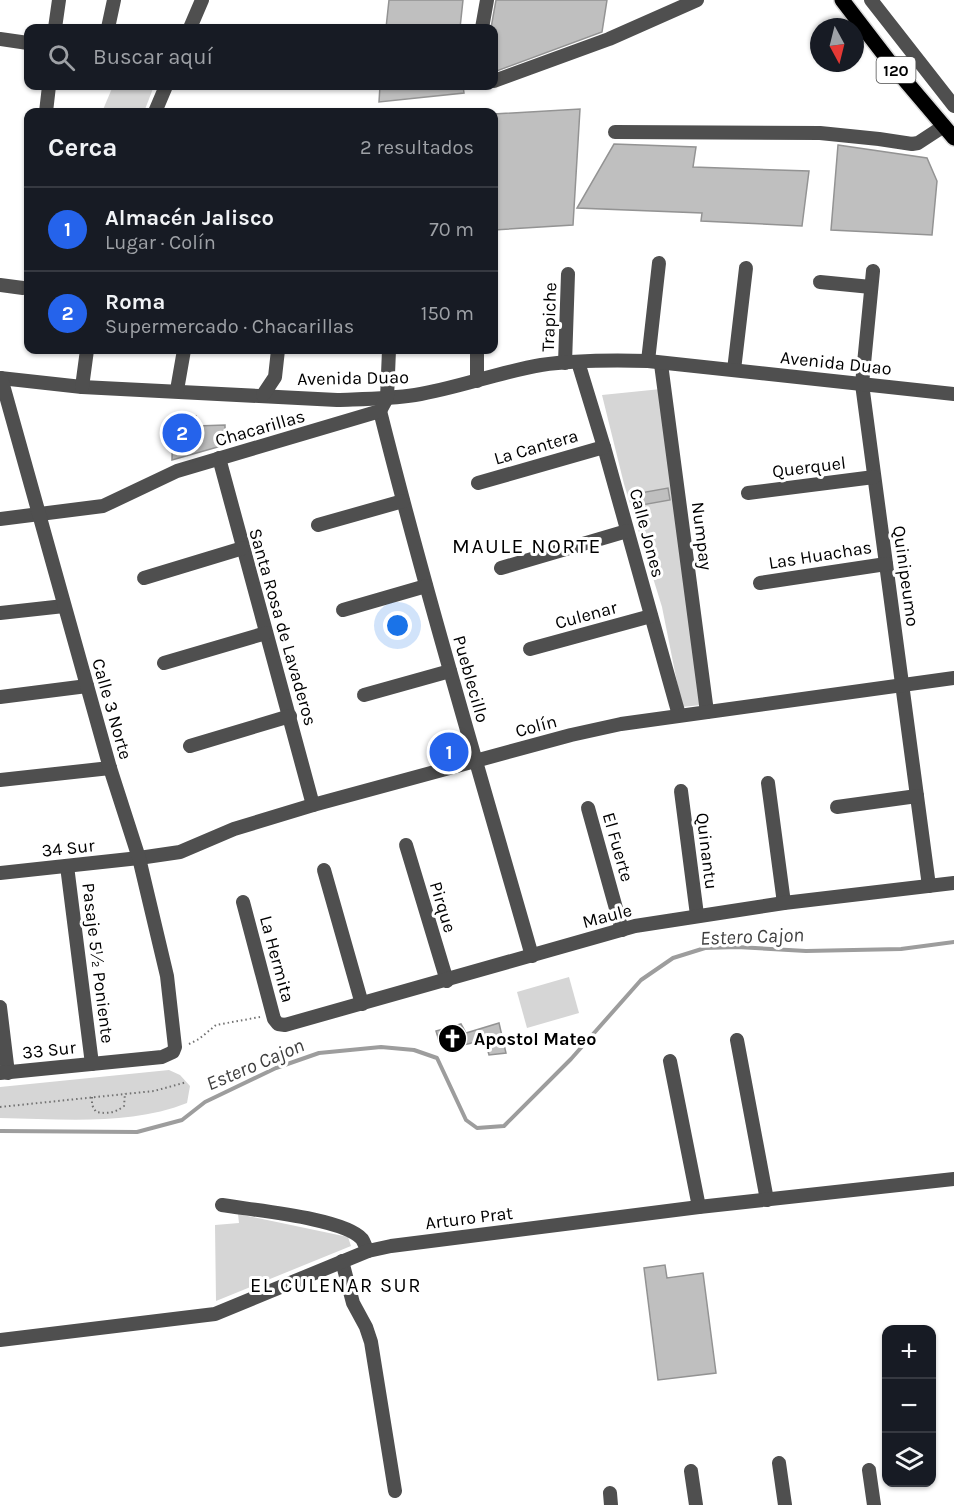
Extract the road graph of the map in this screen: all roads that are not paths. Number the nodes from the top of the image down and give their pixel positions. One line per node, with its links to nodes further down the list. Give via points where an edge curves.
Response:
1 (59, 0): 8 (street)
2 (114, 0): 9 (street)
3 (202, 0): 10 (street)
4 (487, 0): 11 (street)
5 (697, 0): 14 (street, via 609,39)
6 (842, 0): 21 (main road, 120)
7 (871, 0): 17 (street)
8 (56, 24)
9 (109, 24)
10 (192, 24)
11 (483, 24)
12 (0, 39): 13 (street)
13 (24, 42)
14 (498, 80)
15 (49, 90): 18 (street)
16 (164, 90): 19 (street)
17 (954, 106)
18 (46, 108)
19 (157, 108)
20 (615, 132): 21 (street, via 820,133 912,144)
21 (949, 132)
22 (659, 263): 36 (street, Numpay)
23 (746, 268): 37 (street)
24 (873, 271): 28 (street, Quinipeumo)
25 (568, 274): 35 (street, Trapiche)
26 (820, 282): 28 (street)
27 (0, 285): 29 (street)
28 (871, 287): 40 (street, Quinipeumo)
29 (24, 288)
30 (86, 354): 41 (street)
31 (183, 354): 42 (street)
32 (278, 354): 44 (street, via 275,377)
33 (389, 354): 45 (street)
34 (477, 354): 39 (street)
35 (571, 362): 36 (street, Avenida Duao); 39 (street, Avenida Duao); 47 (street, Calle Jones)
36 (654, 362): 37 (street, Avenida Duao); 76 (street, Numpay)
37 (734, 370): 40 (street, Avenida Duao)
38 (0, 378): 41 (street, Avenida Duao); 53 (street, Calle 3 Norte)
39 (477, 381): 45 (street, Avenida Duao)
40 (862, 384): 43 (street, Avenida Duao); 49 (street, Quinipeumo)
41 (82, 387): 42 (street, Avenida Duao)
42 (177, 390): 44 (street, Avenida Duao)
43 (954, 394)
44 (263, 395): 45 (street, Avenida Duao, via 337,400)
45 (387, 398): 46 (street)
46 (380, 411): 48 (street, Chacarillas); 52 (street, Pueblecillo)
47 (604, 447): 50 (street, La Cantera); 56 (street, Calle Jones)
48 (219, 459): 53 (street, Chacarillas, via 164,476 103,506); 57 (street, Santa Rosa de Lavaderos)
49 (874, 477): 51 (street, Querquel); 58 (street, Quinipeumo)
50 (478, 483)
51 (748, 493)
52 (403, 501): 55 (street); 62 (street, Pueblecillo)
53 (38, 514): 54 (street, Chacarillas); 63 (street, Calle 3 Norte)
54 (0, 519)
55 (318, 525)
56 (627, 531): 59 (street); 66 (street, Calle Jones)
57 (243, 548): 60 (street); 67 (street, Santa Rosa de Lavaderos)
58 (886, 564): 61 (street, Las Huachas); 72 (street, Quinipeumo)
59 (501, 568)
60 (144, 578)
61 (760, 583)
62 (426, 586): 64 (street); 70 (street, Pueblecillo)
63 (64, 606): 65 (street); 73 (street, Calle 3 Norte)
64 (344, 610)
65 (0, 613)
66 (651, 616): 68 (street, Culenar); 77 (street, Calle Jones)
67 (266, 633): 69 (street); 78 (street, Santa Rosa de Lavaderos)
68 (530, 649)
69 (164, 663)
70 (450, 671): 74 (street); 80 (street, Pueblecillo)
71 (954, 678): 72 (street, Colín)
72 (902, 685): 76 (street, Colín); 85 (street, Quinipeumo)
73 (87, 686): 75 (street); 81 (street, Calle 3 Norte)
74 (364, 695)
75 (0, 697)
76 (707, 712): 77 (street, Colín)
77 (679, 715): 80 (street, Colín, via 596,729)
78 (290, 716): 79 (street); 86 (street, Santa Rosa de Lavaderos)
79 (190, 746)
80 (476, 760): 86 (street, Colín); 100 (street, Pueblecillo)
81 (110, 768): 82 (street); 90 (street, Calle 3 Norte)
82 (0, 780)
83 (768, 783): 97 (street)
84 (681, 791): 98 (street, Quinantu)
85 (917, 796): 87 (street); 95 (street, Quinipeumo)
86 (313, 805): 90 (street, Colín, via 234,829 185,850)
87 (837, 807)
88 (588, 808): 99 (street, El Fuerte)
89 (405, 845): 101 (street, Pirque)
90 (139, 858): 91 (street, 34 Sur); 106 (street, Calle 3 Norte, via 167,976 175,1039)
91 (67, 866): 93 (street, 34 Sur); 108 (street, Pasaje 5½ Poniente)
92 (324, 870): 102 (street)
93 (0, 873)
94 (954, 883): 95 (street, Maule)
95 (929, 886): 97 (street, Maule)
96 (243, 902): 104 (street, La Hermita)
97 (784, 903): 98 (street, Maule)
98 (697, 915): 99 (street, Maule)
99 (622, 930): 100 (street, Maule)
100 (532, 956): 101 (street, Maule)
101 (447, 981): 102 (street, Maule)
102 (362, 1004): 104 (street, Maule)
103 (0, 1007): 109 (street)
104 (278, 1024)
105 (737, 1040): 111 (street)
106 (172, 1052): 108 (street, 33 Sur, via 162,1057)
107 (670, 1061): 113 (street)
108 (92, 1064): 109 (street, 33 Sur)
109 (4, 1073)
110 (954, 1179): 111 (street, Arturo Prat)
111 (767, 1200): 113 (street, Arturo Prat)
112 (222, 1205): 114 (street, via 321,1221 350,1230 362,1239)
113 (699, 1208): 114 (street, Arturo Prat)
114 (368, 1251): 115 (street, Arturo Prat)
115 (342, 1262): 116 (street, Arturo Prat, via 214,1314); 120 (street, via 353,1303 370,1342)
116 (0, 1340)
117 (779, 1463): 122 (street)
118 (869, 1470): 123 (street)
119 (691, 1472): 121 (street)
120 (395, 1491)
121 (696, 1505)
122 (785, 1505)
123 (874, 1505)

